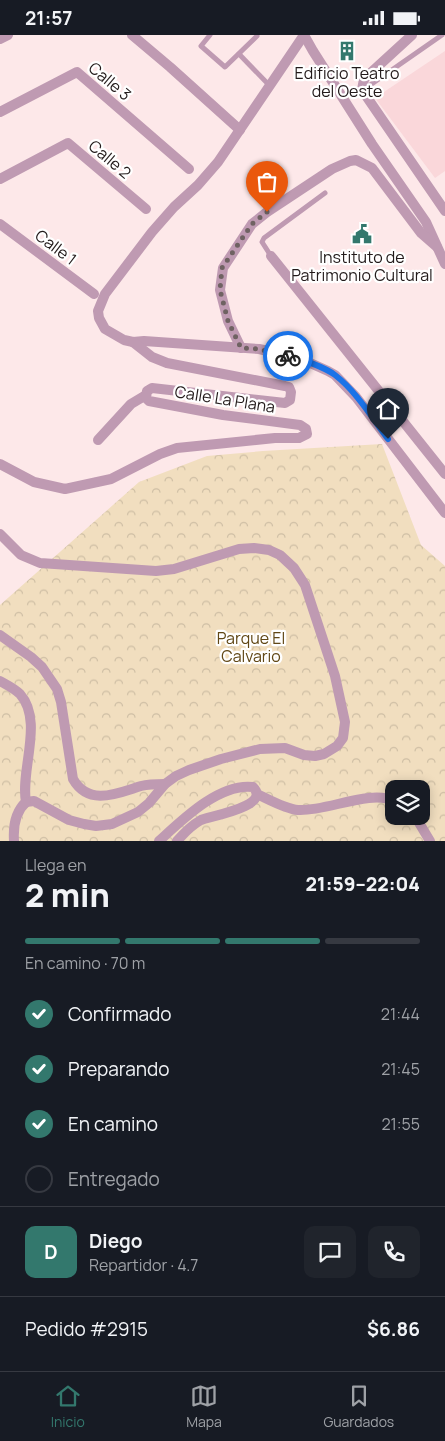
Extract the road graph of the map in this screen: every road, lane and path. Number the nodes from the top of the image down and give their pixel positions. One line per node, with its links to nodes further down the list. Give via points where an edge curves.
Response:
1 (8, 35): 8 (street)
2 (132, 35): 13 (street)
3 (210, 35): 9 (lane, via 201,46 225,67)
4 (304, 35): 10 (street); 20 (street, via 372,144)
5 (412, 35): 11 (street)
6 (442, 35): 11 (lane)
7 (257, 37): 9 (lane)
8 (0, 39)
9 (238, 54): 10 (lane)
10 (269, 85): 13 (street)
11 (363, 85): 18 (street)
12 (0, 112): 14 (street, Calle 3, via 77,71)
13 (240, 130): 24 (street, via 210,173 152,231 103,299 98,311 105,329 117,338)
14 (189, 169)
15 (0, 179): 17 (street, Calle 2, via 68,143)
16 (325, 193): 21 (lane, via 264,238 262,242)
17 (146, 209)
18 (445, 211)
19 (0, 225): 23 (street, Calle 1)
20 (441, 244): 22 (street); 25 (street, via 420,233 372,168 356,160 332,169 252,224 222,268 220,290 228,321)
21 (271, 256): 29 (street)
22 (445, 264)
23 (94, 294)
24 (133, 342): 25 (street); 26 (street, Calle La Plana, via 152,357 167,363 285,386 291,391 290,400 285,403 156,388 150,389)
25 (241, 348): 30 (street, via 299,358 335,375 356,397)
26 (146, 395): 27 (street, via 131,404); 28 (street, Calle La Plana, via 153,402 300,425 307,434 299,439 275,438 177,448 111,479 66,489 34,482)
27 (98, 441)
28 (0, 464)
29 (445, 473)
30 (443, 511): 31 (street)
31 (445, 525)
32 (0, 534): 35 (street, via 21,555 40,563 156,571 174,569 239,549 269,550 294,567 306,585 335,676 345,722 343,738 324,754 304,755 285,748 260,749 189,770)
33 (0, 635): 35 (street, via 36,662 57,689 73,779 78,787 89,794 109,795)
34 (0, 681): 38 (street, via 18,693 27,707 31,733 24,788)
35 (165, 784): 38 (street, via 138,812 112,824 84,825 34,801)
36 (257, 794): 37 (street, via 295,810); 41 (street, via 253,787 240,787 217,796 186,815); 42 (street, via 247,806 195,823)
37 (385, 797)
38 (26, 802): 40 (street, via 18,810)
39 (420, 825): 43 (street)
40 (14, 841)
41 (158, 841)
42 (178, 841)
43 (430, 841)

